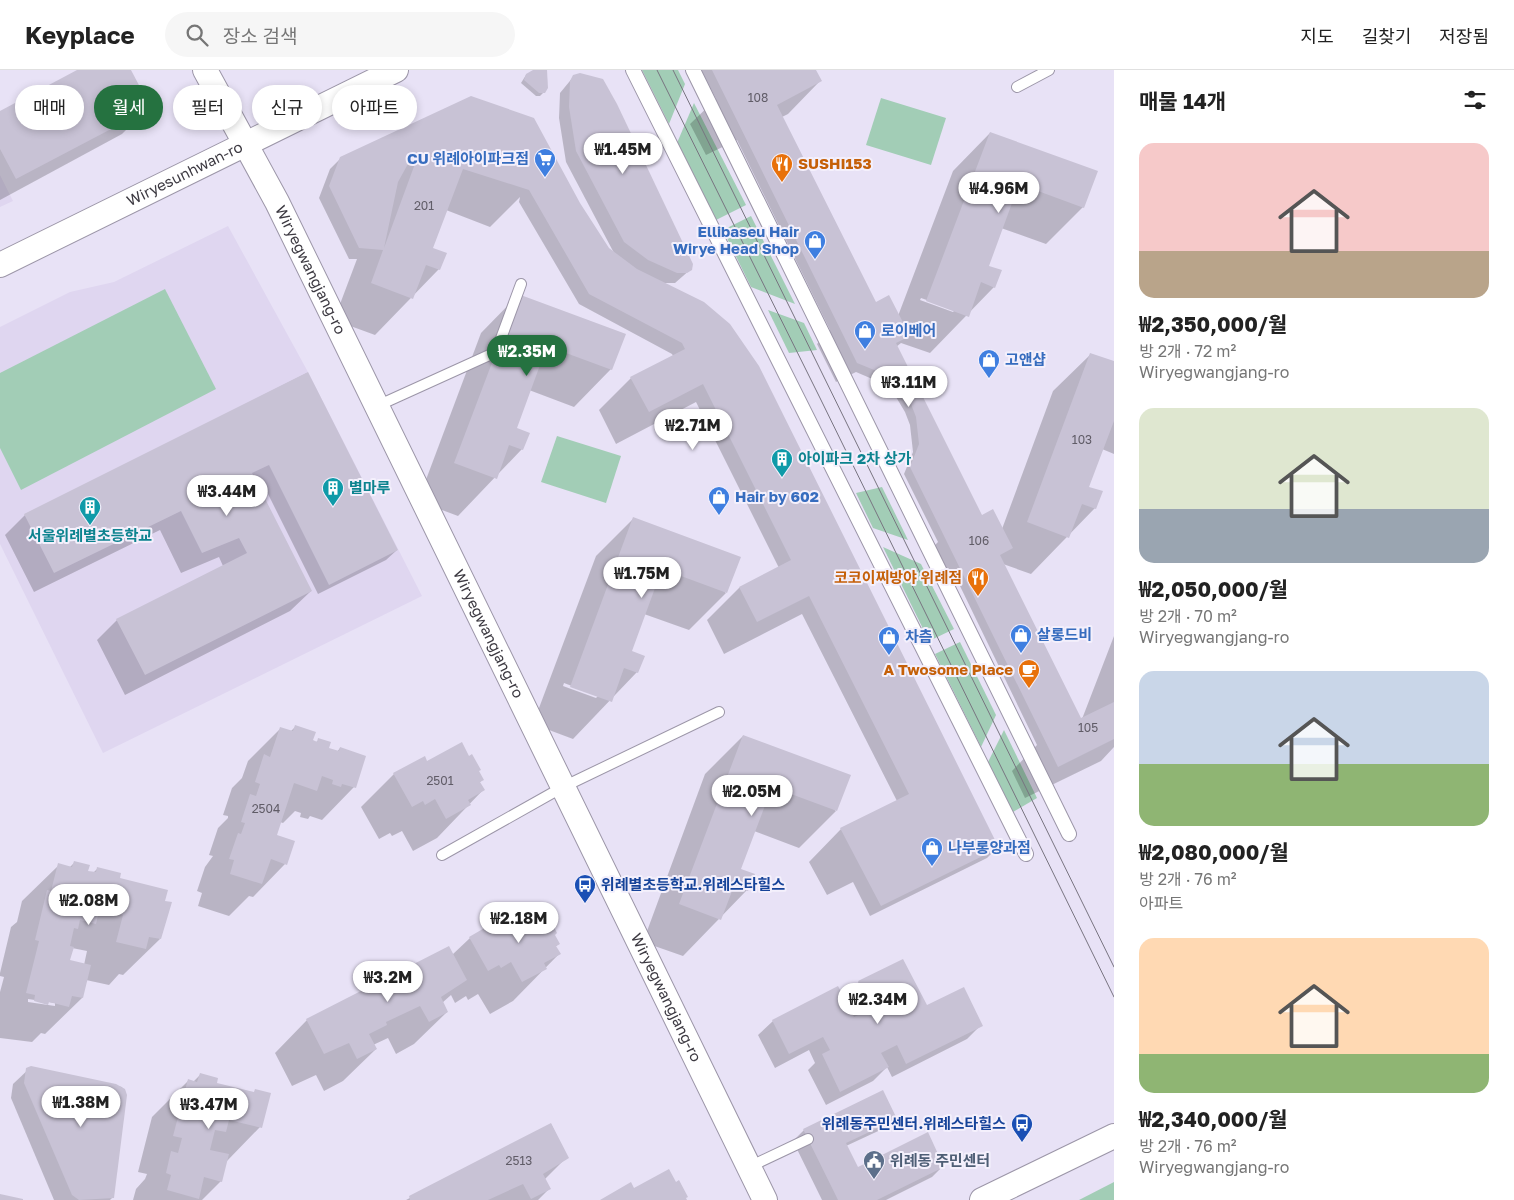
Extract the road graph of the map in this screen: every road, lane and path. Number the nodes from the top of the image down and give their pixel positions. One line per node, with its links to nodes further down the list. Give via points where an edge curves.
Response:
1 (205, 70): 7 (street, Wiryegwangjang-ro)
2 (396, 70): 7 (street, Wiryesunhwan-ro)
3 (634, 70): 14 (street)
4 (693, 70): 13 (street)
5 (1049, 70): 6 (lane)
6 (1017, 87)
7 (245, 145): 8 (street, Wiryesunhwan-ro); 10 (street, Wiryegwangjang-ro, via 277,202)
8 (0, 265)
9 (521, 284): 10 (lane, via 496,352)
10 (377, 406): 12 (street, Wiryegwangjang-ro)
11 (719, 712): 12 (lane)
12 (563, 787): 15 (lane); 18 (street, Wiryegwangjang-ro)
13 (1069, 834)
14 (1026, 854)
15 (442, 855)
16 (1114, 1136): 20 (street)
17 (808, 1139): 18 (lane)
18 (749, 1167): 19 (street, Wiryegwangjang-ro)
19 (765, 1200)
20 (982, 1200)

